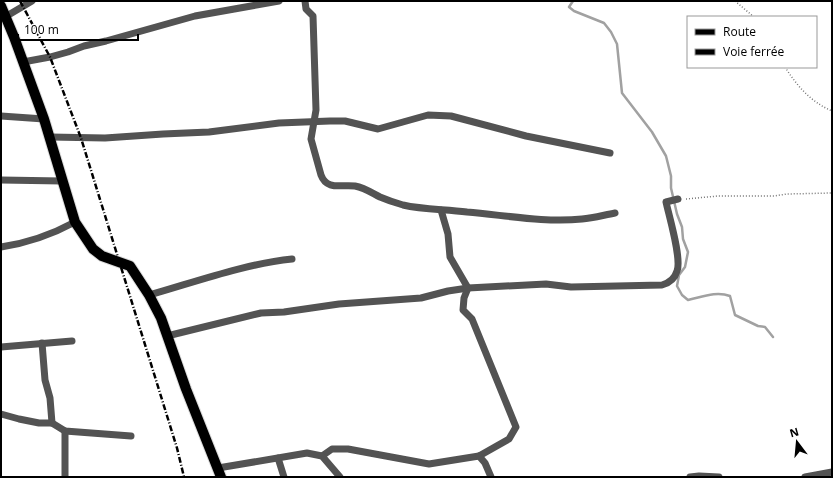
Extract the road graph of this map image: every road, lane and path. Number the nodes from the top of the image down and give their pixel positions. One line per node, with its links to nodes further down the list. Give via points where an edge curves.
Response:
1 (32, 1): 7 (street)
2 (279, 1): 8 (street, via 195,16 50,57)
3 (304, 1): 13 (street, via 306,9 313,16 316,93)
4 (735, 1): 6 (path)
5 (1, 6): 7 (main road)
6 (753, 16)
7 (3, 17): 8 (main road)
8 (23, 62): 12 (main road)
9 (786, 68): 10 (path, via 805,93)
10 (832, 111)
11 (1, 116): 12 (street)
12 (44, 119): 14 (main road)
13 (314, 122): 14 (street, via 105,138); 15 (street, via 344,121 378,130 428,115 451,116 526,136); 20 (street, via 311,139 323,181 330,185 355,186 402,205)
14 (50, 137): 17 (main road)
15 (610, 154)
16 (1, 180): 17 (street)
17 (62, 181): 22 (main road)
18 (832, 193): 19 (path)
19 (678, 199): 25 (street, via 666,202 677,249 678,270 669,283 621,287 546,284)
20 (441, 210): 21 (street, via 560,220); 25 (street, via 448,234 450,256)
21 (615, 213)
22 (75, 222): 23 (street, via 54,234); 26 (main road, via 93,249 102,256 130,266)
23 (1, 247)
24 (292, 259): 26 (street, via 212,276)
25 (468, 288): 27 (street, via 421,298 261,313); 36 (street, via 463,310 472,319 516,427 509,439)
26 (149, 295): 27 (main road)
27 (167, 336): 38 (main road)
28 (72, 340): 29 (street)
29 (42, 343): 30 (street); 32 (street)
30 (1, 347)
31 (1, 414): 32 (street, via 19,420)
32 (52, 423): 33 (street)
33 (65, 431): 34 (street); 40 (street)
34 (131, 436)
35 (322, 456): 36 (street, via 332,449 348,449 429,464); 37 (street, via 307,453); 42 (street)
36 (479, 456): 43 (street)
37 (278, 458): 38 (street); 41 (street)
38 (220, 473)
39 (829, 474): 46 (street)
40 (65, 477)
41 (284, 477)
42 (340, 477)
43 (491, 477)
44 (690, 477): 45 (street)
45 (719, 477)
46 (805, 477)

